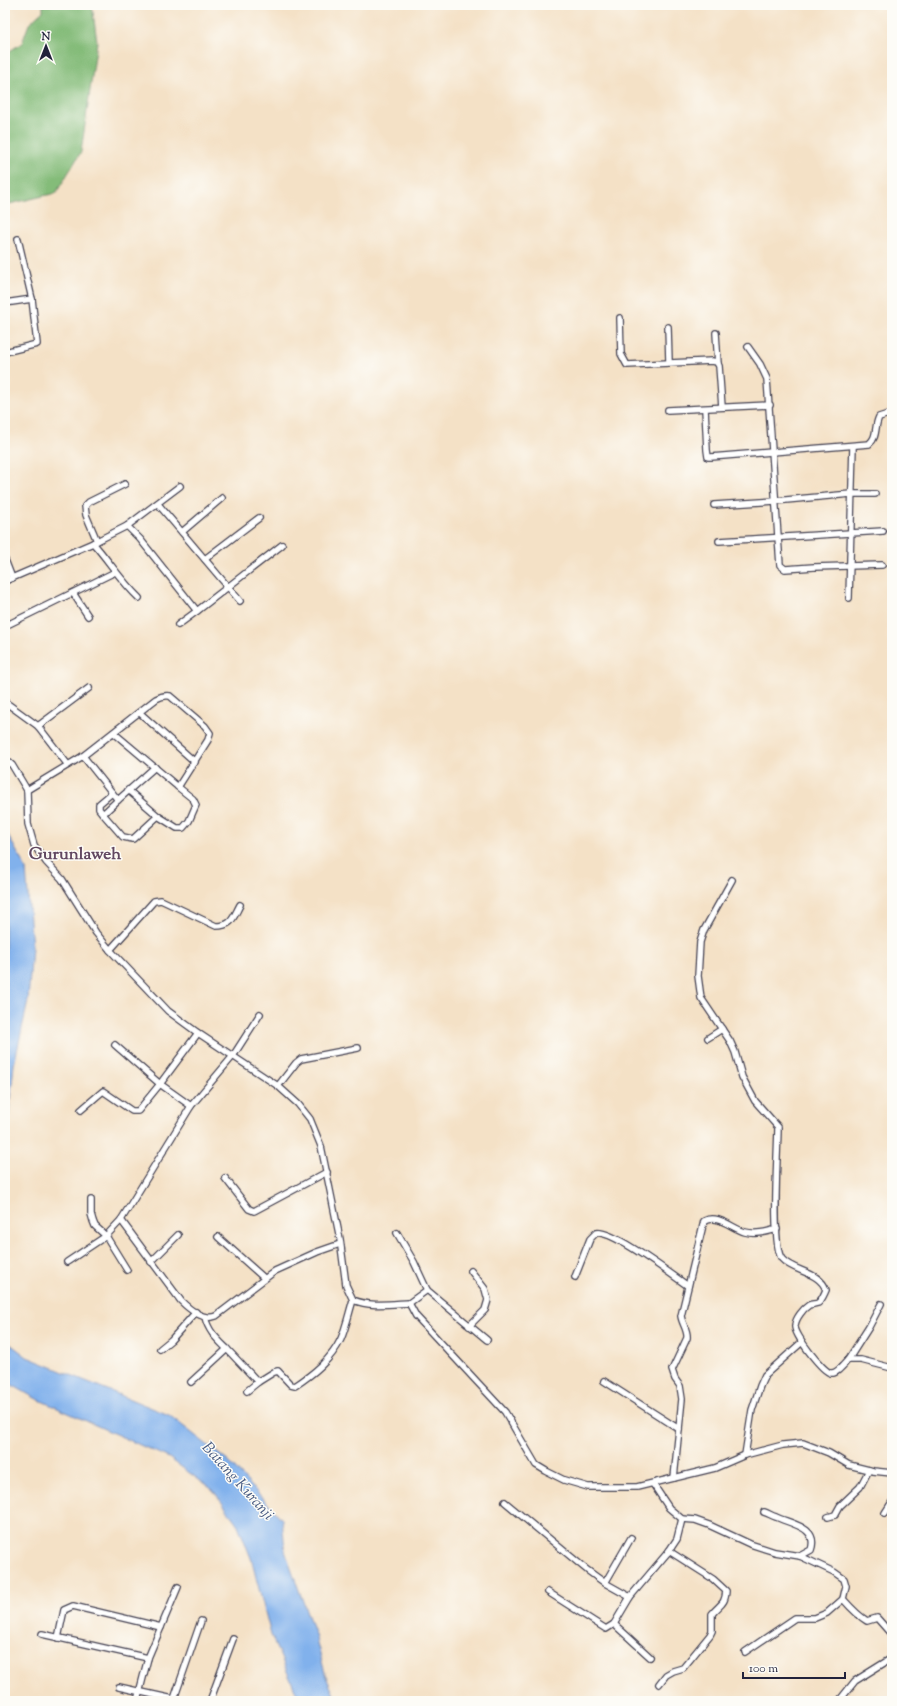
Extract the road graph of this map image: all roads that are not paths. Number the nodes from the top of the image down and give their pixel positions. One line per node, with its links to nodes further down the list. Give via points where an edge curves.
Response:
1 (18, 239): 2 (street)
2 (32, 299): 3 (street); 8 (street, via 38,344)
3 (5, 303)
4 (620, 318): 9 (street, via 621,354 627,365)
5 (668, 327): 9 (street)
6 (716, 333): 10 (street)
7 (748, 347): 11 (street, via 767,379)
8 (5, 352)
9 (669, 362): 10 (street, via 712,360)
10 (718, 364): 12 (street)
11 (770, 405): 12 (street); 17 (street)
12 (722, 407): 13 (street)
13 (705, 409): 14 (street); 17 (street, via 708,457)
14 (668, 410)
15 (892, 413): 16 (street, via 879,417 875,436 869,444)
16 (853, 446): 17 (street); 20 (street)
17 (773, 452): 23 (street)
18 (125, 484): 33 (street, via 85,506)
19 (180, 486): 24 (street)
20 (852, 494): 21 (street); 23 (street); 30 (street)
21 (875, 494)
22 (222, 498): 29 (street)
23 (775, 501): 25 (street); 31 (street)
24 (158, 504): 27 (street); 29 (street)
25 (714, 505)
26 (258, 518): 35 (street)
27 (127, 526): 33 (street); 47 (street)
28 (883, 531): 30 (street)
29 (182, 532): 35 (street)
30 (850, 532): 31 (street); 37 (street)
31 (778, 536): 32 (street); 37 (street, via 780,565 786,569)
32 (719, 541)
33 (95, 542): 39 (street); 40 (street)
34 (282, 545): 42 (street)
35 (205, 559): 42 (street)
36 (5, 560): 40 (street)
37 (849, 565): 38 (street); 45 (street)
38 (882, 565)
39 (115, 572): 43 (street); 44 (street)
40 (12, 578): 41 (street)
41 (5, 581)
42 (227, 588): 46 (street); 47 (street)
43 (73, 593): 48 (street); 50 (street)
44 (139, 598)
45 (849, 598)
46 (240, 601)
47 (197, 611): 49 (street)
48 (88, 616)
49 (178, 625)
50 (5, 626)
51 (89, 688): 54 (street)
52 (5, 702): 54 (street)
53 (140, 712): 55 (street); 58 (street); 58 (street, via 162,695 166,695 205,726 210,736)
54 (38, 726): 59 (street)
55 (114, 733): 56 (street); 60 (street)
56 (83, 756): 59 (street); 64 (street)
57 (5, 759): 62 (street, via 12,765)
58 (195, 762): 61 (street)
59 (68, 765): 62 (street)
60 (155, 767): 61 (street); 63 (street)
61 (178, 787): 67 (street, via 196,807 185,827 180,829)
62 (27, 790): 70 (street, via 28,824 34,845 62,879 96,933)
63 (128, 790): 65 (street); 67 (street)
64 (112, 793): 65 (street); 66 (street, via 99,804)
65 (118, 800): 66 (street)
66 (102, 814): 67 (street, via 124,837 131,839)
67 (158, 816)
68 (732, 880): 72 (street, via 704,930 698,954 701,998)
69 (240, 905): 70 (street, via 229,923 225,926 216,926 161,900 154,900)
70 (110, 950): 73 (street, via 168,1011)
71 (260, 1014): 77 (street)
72 (722, 1029): 74 (street); 86 (street, via 735,1052 742,1077 755,1101 778,1128)
73 (198, 1034): 77 (street); 78 (street)
74 (708, 1038)
75 (115, 1045): 78 (street)
76 (358, 1048): 79 (street, via 301,1059)
77 (233, 1056): 79 (street); 80 (street)
78 (160, 1084): 80 (street); 81 (street, via 138,1111 132,1111 102,1091)
79 (278, 1086): 82 (street, via 298,1104 313,1124)
80 (191, 1106): 85 (street)
81 (81, 1110)
82 (327, 1172): 83 (street, via 254,1211 249,1209); 91 (street)
83 (225, 1178)
84 (91, 1200): 89 (street, via 91,1214 95,1226)
85 (121, 1220): 89 (street); 93 (street)
86 (776, 1229): 98 (street, via 755,1234 718,1219 710,1218 704,1221); 107 (street, via 778,1252 781,1257 787,1263 821,1281 826,1290 821,1300 805,1308 797,1320 794,1330)
87 (397, 1233): 99 (street)
88 (178, 1234): 93 (street)
89 (106, 1236): 92 (street); 94 (street)
90 (218, 1237): 97 (street)
91 (340, 1244): 97 (street, via 317,1252); 100 (street, via 346,1285)
92 (67, 1262)
93 (152, 1262): 103 (street, via 181,1301)
94 (127, 1270)
95 (471, 1271): 105 (street, via 485,1289 488,1300 485,1310)
96 (575, 1277): 98 (street, via 590,1239 596,1233 604,1233 636,1250)
97 (264, 1278): 104 (street, via 216,1316)
98 (688, 1286): 117 (street, via 681,1316 687,1338 672,1370 680,1386 682,1399)
99 (427, 1290): 101 (street); 105 (street)
100 (353, 1300): 101 (street, via 376,1304); 115 (street, via 341,1339 316,1372 295,1386 278,1371)
101 (408, 1303): 122 (street, via 416,1316 505,1412 536,1465 564,1480 588,1486 631,1487)
102 (881, 1304): 110 (street)
103 (196, 1312): 104 (street); 108 (street)
104 (205, 1317): 109 (street, via 207,1325)
105 (469, 1326): 106 (street)
106 (487, 1340)
107 (802, 1342): 110 (street, via 816,1360 831,1373 836,1372); 118 (street, via 765,1375 752,1410)
108 (160, 1349)
109 (226, 1349): 114 (street); 115 (street)
110 (848, 1360): 112 (street, via 861,1360)
111 (892, 1361): 112 (street)
112 (890, 1368)
113 (604, 1381): 117 (street)
114 (191, 1382)
115 (258, 1382): 116 (street)
116 (247, 1391)
117 (679, 1429): 121 (street)
118 (745, 1455): 119 (street, via 783,1445 803,1443 829,1453 849,1465); 121 (street, via 715,1468)
119 (869, 1470): 120 (street); 127 (street, via 860,1487 840,1506 835,1515)
120 (892, 1473)
121 (674, 1478): 122 (street)
122 (654, 1484): 128 (street, via 669,1508)
123 (505, 1502): 132 (street)
124 (892, 1502): 126 (street)
125 (764, 1512): 131 (street, via 800,1526 810,1534 813,1539 811,1550)
126 (885, 1513)
127 (828, 1517)
128 (682, 1519): 130 (street, via 677,1539); 131 (street, via 695,1520 775,1552)
129 (631, 1538): 132 (street)
130 (669, 1551): 135 (street); 148 (street, via 713,1579 726,1591 723,1605 712,1614 710,1635 683,1668 666,1675)
131 (800, 1556): 136 (street, via 824,1566 844,1579 846,1586)
132 (605, 1583): 135 (street)
133 (178, 1587): 139 (street)
134 (548, 1592): 138 (street, via 602,1628 606,1629)
135 (630, 1597): 138 (street)
136 (843, 1600): 141 (street, via 863,1619 867,1621 877,1618); 144 (street, via 827,1613 815,1618 795,1618)
137 (201, 1621): 151 (street)
138 (614, 1624): 145 (street)
139 (161, 1627): 142 (street, via 73,1606 64,1610); 146 (street)
140 (42, 1634): 142 (street)
141 (892, 1635)
142 (58, 1638): 146 (street)
143 (233, 1639): 154 (street)
144 (745, 1652)
145 (650, 1657)
146 (148, 1658): 150 (street)
147 (892, 1658): 155 (street, via 855,1681)
148 (660, 1684)
149 (119, 1687): 150 (street)
150 (140, 1691): 151 (street); 152 (street)
151 (174, 1699): 153 (street)
152 (137, 1701)
153 (182, 1701)
154 (210, 1701)
155 (839, 1701)

